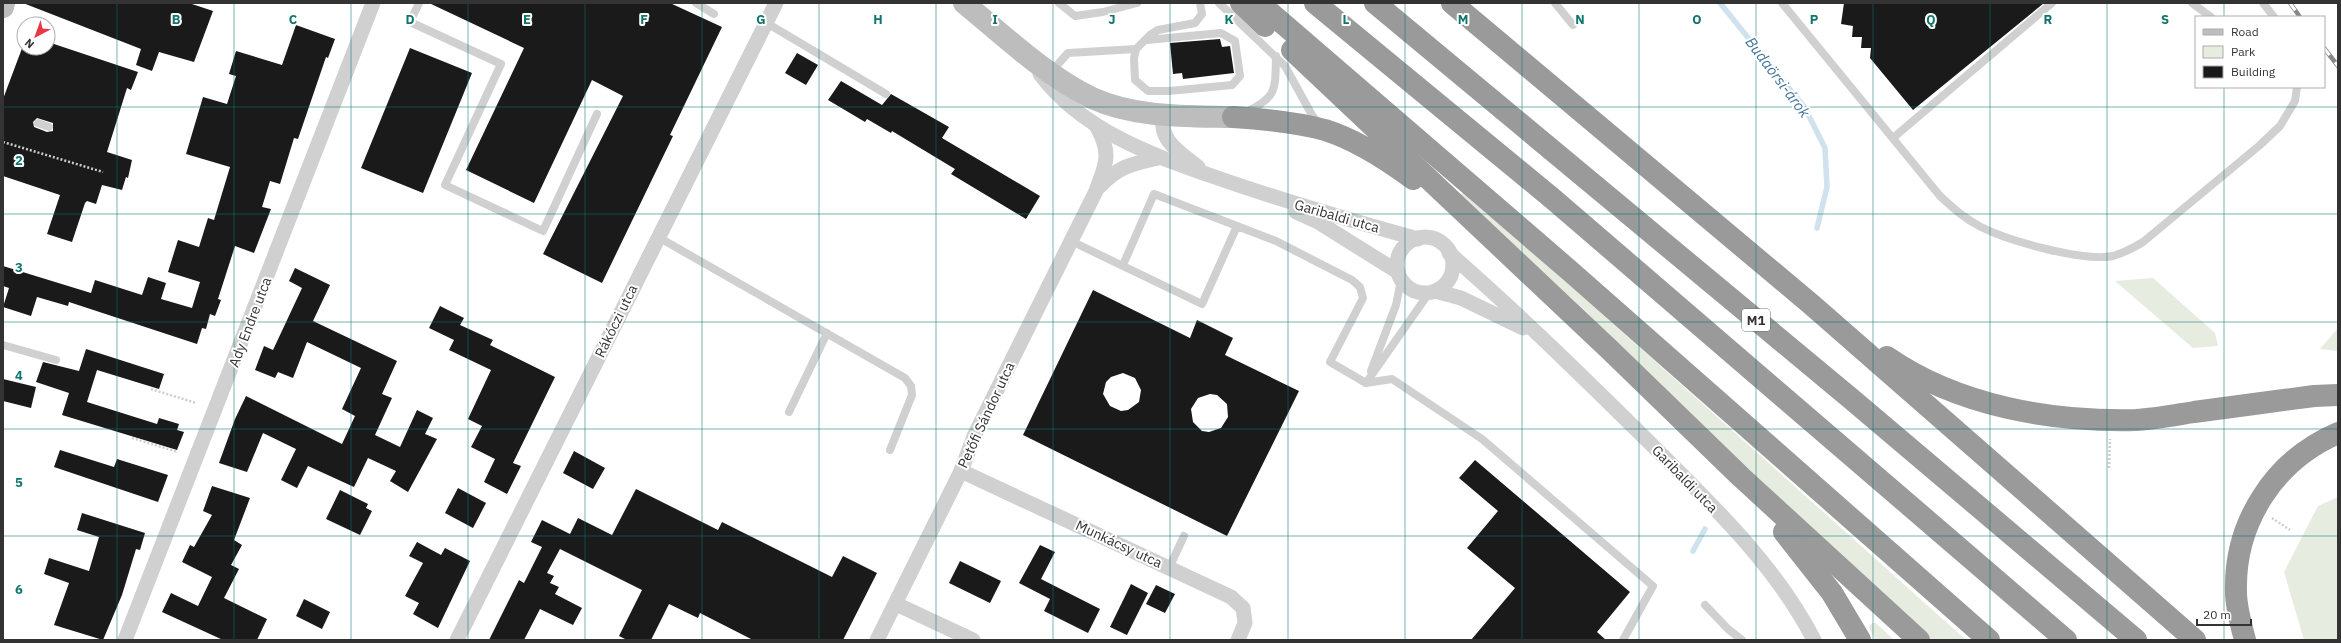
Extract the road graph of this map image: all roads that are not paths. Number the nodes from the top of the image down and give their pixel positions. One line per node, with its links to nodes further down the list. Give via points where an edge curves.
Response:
1 (4, 3): 21 (street)
2 (373, 3): 71 (street, Ady Endre utca)
3 (419, 3): 34 (lane, via 410,22 501,64 445,185 543,231)
4 (696, 3): 22 (lane)
5 (776, 3): 25 (street, Rákóczi utca)
6 (964, 3): 28 (street, Garibaldi utca)
7 (1059, 3): 8 (lane, via 1075,16)
8 (1137, 3)
9 (1200, 3): 27 (lane, via 1202,14 1195,23 1158,30)
10 (1219, 3): 30 (lane)
11 (1241, 3): 47 (highway)
12 (1259, 3): 81 (highway, via 1570,271)
13 (1315, 3): 82 (highway, via 1553,199)
14 (1375, 3): 83 (highway, M1, via 1849,397)
15 (1452, 3): 55 (highway)
16 (1555, 3): 26 (lane)
17 (1782, 3): 41 (lane)
18 (2052, 3): 41 (lane)
19 (2192, 3): 23 (lane)
20 (2263, 3): 24 (lane)
21 (3, 7)
22 (714, 14)
23 (2210, 16)
24 (2273, 16)
25 (765, 22): 33 (lane); 48 (street, Rákóczi utca)
26 (1573, 25)
27 (1147, 40): 29 (lane); 29 (lane, via 1228,35 1235,41 1240,76 1232,85 1148,91 1135,80)
28 (1022, 50): 31 (street, Garibaldi utca); 39 (street, Garibaldi utca, via 1050,85)
29 (1136, 50): 31 (lane, via 1068,53)
30 (1276, 56): 36 (lane, via 1273,92 1265,104); 40 (lane, via 1294,79 1312,115)
31 (1051, 72): 35 (street, Garibaldi utca, via 1092,98 1125,109)
32 (2297, 88): 41 (lane, via 2287,116 2260,145 2143,242 2130,251 2111,256 2064,252 1982,227 1958,214)
33 (886, 94)
34 (597, 114)
35 (1164, 115): 36 (street, Garibaldi utca); 43 (street, Garibaldi utca, via 1161,124 1170,143)
36 (1233, 117): 40 (highway)
37 (38, 123): 38 (lane)
38 (48, 127)
39 (1097, 127): 42 (street, Garibaldi utca); 44 (street, Petőfi Sándor utca, via 1105,141 1107,154)
40 (1324, 130): 47 (highway, via 1356,143 1390,162)
41 (1893, 138)
42 (1158, 158): 43 (street, Garibaldi utca); 44 (street, Petőfi Sándor utca, via 1127,165 1112,173)
43 (1210, 176): 45 (street, Garibaldi utca)
44 (1096, 191): 50 (street, Petőfi Sándor utca)
45 (1256, 192): 49 (street, Garibaldi utca); 53 (street, Garibaldi utca, via 1318,222)
46 (1237, 226): 52 (lane, via 1154,194); 52 (lane, via 1202,304); 60 (lane, via 1276,241 1352,280 1360,287 1363,298 1330,362)
47 (1483, 231): 66 (highway)
48 (658, 237): 56 (lane); 72 (street, Rákóczi utca)
49 (1418, 239): 51 (street, via 1433,239); 53 (street, via 1406,245 1401,251 1397,265)
50 (1071, 241): 52 (lane); 65 (street, Petőfi Sándor utca, via 975,434)
51 (1449, 252): 54 (street, via 1451,275 1445,284); 57 (street, Garibaldi utca)
52 (1123, 265)
53 (1400, 276): 54 (street, via 1410,289); 60 (lane, via 1396,305)
54 (1432, 292): 57 (street, Garibaldi utca, via 1461,298); 60 (lane)
55 (1812, 305): 61 (highway, via 1901,367 1935,385 2011,409 2045,415 2137,420); 84 (highway)
56 (827, 333): 62 (lane); 64 (lane, via 905,378 911,386 912,395)
57 (1537, 335): 78 (street, Garibaldi utca, via 1590,384 1730,525 1784,589)
58 (3, 345): 59 (lane)
59 (56, 360)
60 (1366, 383): 76 (lane, via 1392,379 1482,439 1653,586)
61 (2338, 395)
62 (790, 412)
63 (2338, 433): 85 (highway, via 2319,441 2280,471 2266,489 2244,530 2236,592)
64 (890, 450)
65 (961, 471): 68 (street, Munkácsy utca); 69 (street, Petőfi Sándor utca)
66 (1741, 478): 79 (highway, via 1832,593); 80 (highway)
67 (1184, 536): 68 (lane)
68 (1169, 568): 75 (street, Munkácsy utca, via 1231,597 1243,608 1245,622)
69 (896, 604): 73 (street, Petőfi Sándor utca); 74 (street)
70 (1705, 605): 77 (lane)
71 (125, 640)
72 (457, 640)
73 (877, 640)
74 (974, 640)
75 (1238, 640)
76 (1623, 640)
77 (1742, 640)
78 (1814, 640)
79 (1860, 640)
80 (1919, 640)
81 (1989, 640)
82 (2066, 640)
83 (2136, 640)
84 (2195, 640)
85 (2245, 640)

